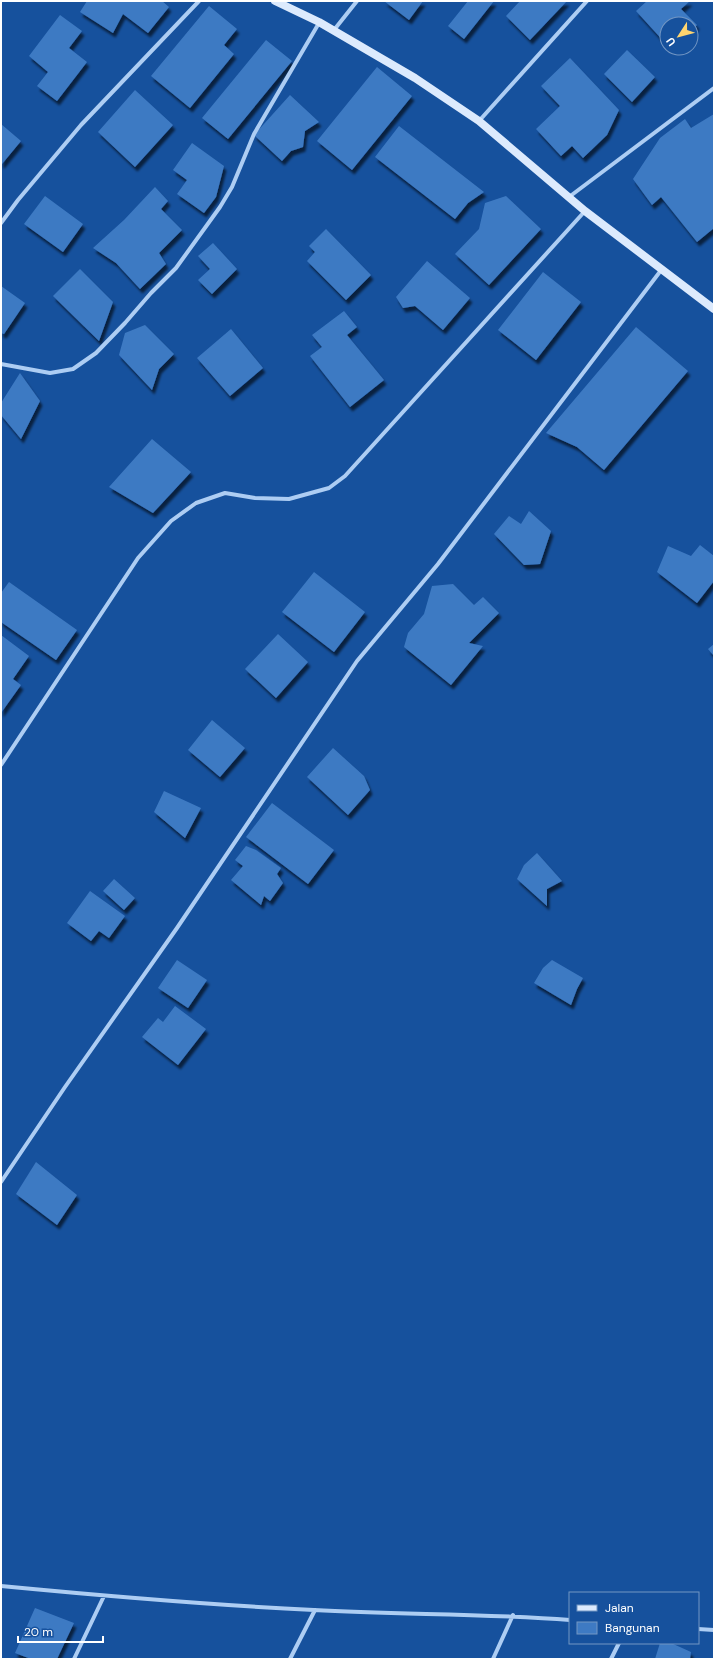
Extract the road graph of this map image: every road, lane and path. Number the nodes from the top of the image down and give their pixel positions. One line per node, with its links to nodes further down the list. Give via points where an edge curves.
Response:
1 (198, 1): 11 (street, via 82,125)
2 (275, 1): 5 (street)
3 (358, 1): 6 (street)
4 (587, 1): 8 (street)
5 (319, 22): 6 (street); 14 (street, via 254,134 232,187 220,207 176,268 124,324 96,352 73,369 50,373)
6 (333, 31): 8 (street, via 415,78)
7 (714, 88): 9 (street)
8 (479, 121): 9 (street)
9 (569, 197): 10 (street)
10 (585, 211): 12 (street); 15 (street, via 345,476 329,488 289,499 255,498 224,493 196,503 171,521 138,558)
11 (1, 222)
12 (662, 269): 13 (street); 16 (street, via 438,564 358,661)
13 (714, 309)
14 (1, 364)
15 (1, 765)
16 (1, 1182)
17 (1, 1586): 18 (street)
18 (104, 1596): 19 (street); 25 (street)
19 (315, 1610): 20 (street); 26 (street)
20 (513, 1616): 21 (street); 27 (street)
21 (569, 1620)
22 (699, 1629): 23 (street)
23 (714, 1630)
24 (618, 1644): 28 (street)
25 (74, 1659)
26 (290, 1659)
27 (493, 1659)
28 (611, 1659)

